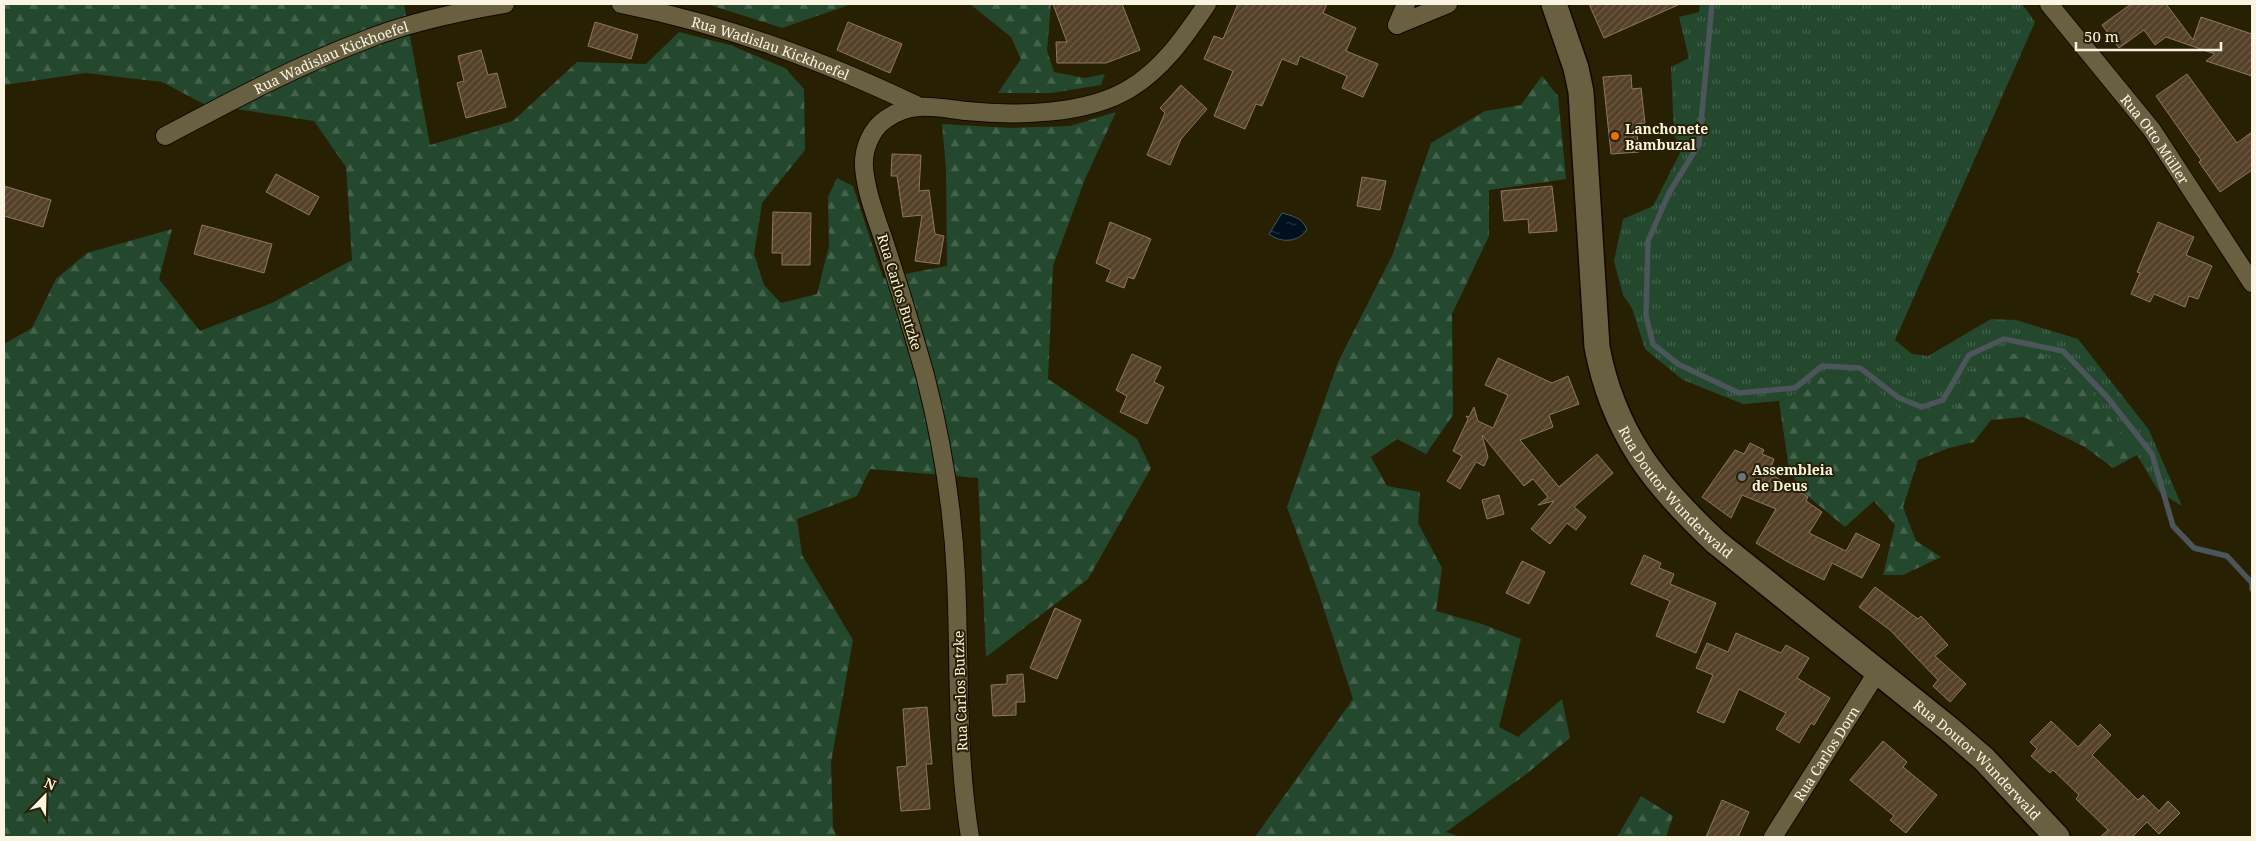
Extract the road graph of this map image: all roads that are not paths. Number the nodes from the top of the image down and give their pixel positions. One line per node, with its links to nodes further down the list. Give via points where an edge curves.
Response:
1 (505, 4): 10 (street, Rua Wadislau Kickhoefel, via 455,12 366,39 300,67)
2 (621, 4): 8 (street, Rua Wadislau Kickhoefel)
3 (1207, 4): 9 (street, Rua Carlos Butzke, via 1176,48 1152,72 1107,100 1045,112 1007,113)
4 (1406, 4): 5 (street, via 1397,25)
5 (1448, 4)
6 (1554, 4): 12 (street, Rua Doutor Wunderwald, via 1581,92 1597,347 1615,413 1649,471 1684,512 1716,542)
7 (2049, 4): 11 (street, Rua Otto Müller, via 2152,130)
8 (679, 9): 9 (street, Rua Wadislau Kickhoefel, via 855,76)
9 (916, 105): 13 (street, Rua Carlos Butzke, via 887,118 874,131 866,148 864,167 870,198 910,320 938,424 949,495 956,575 963,793)
10 (165, 136)
11 (2252, 283)
12 (1878, 671): 14 (street, Rua Carlos Dorn); 15 (street, Rua Doutor Wunderwald, via 1984,759)
13 (970, 837)
14 (1773, 837)
15 (2057, 837)

